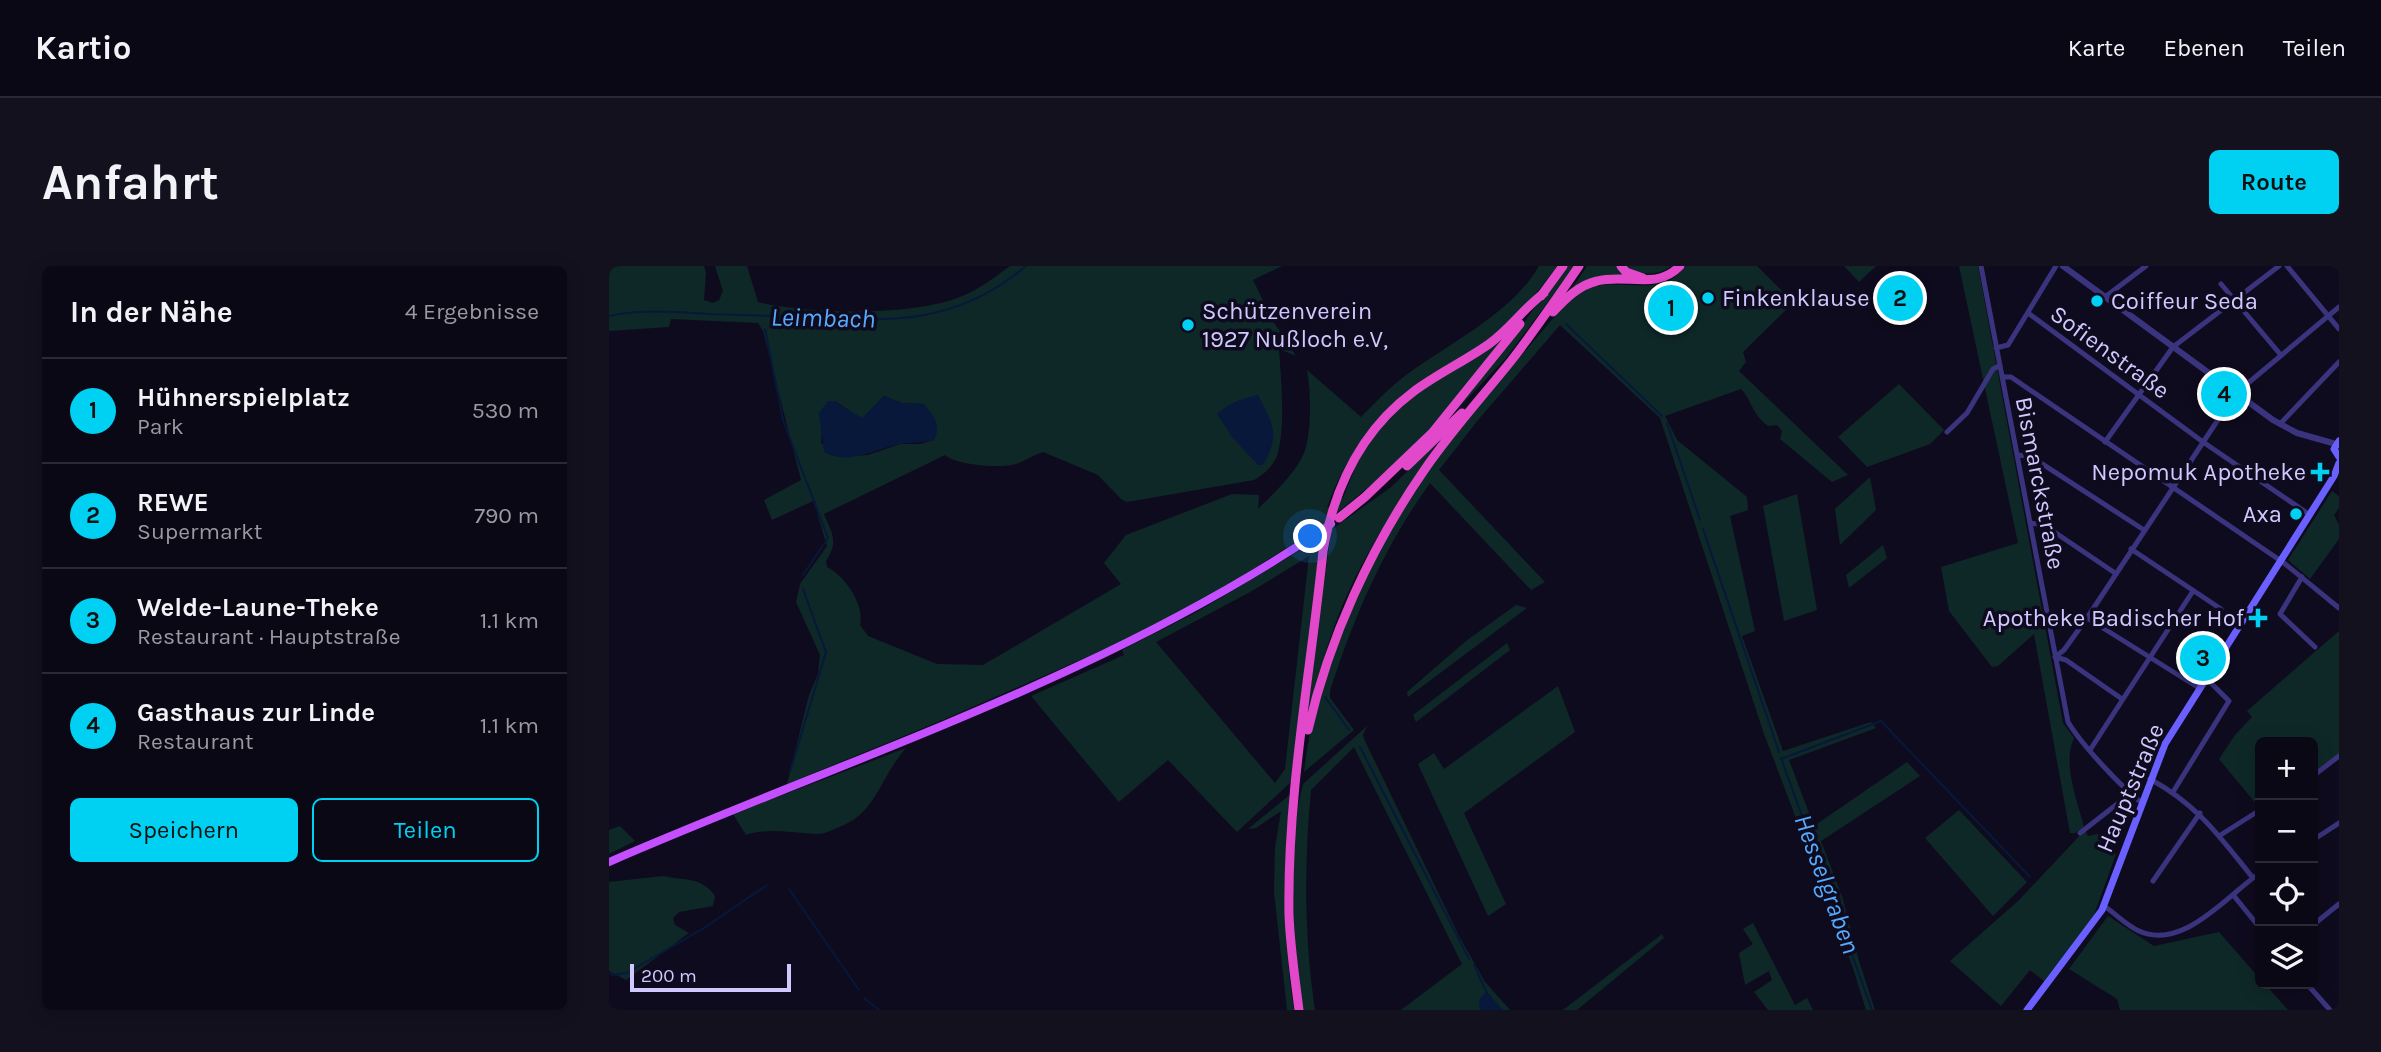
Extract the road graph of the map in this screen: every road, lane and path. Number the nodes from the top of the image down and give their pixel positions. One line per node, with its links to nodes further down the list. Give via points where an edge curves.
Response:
1 (1563, 266): 12 (highway)
2 (1580, 266): 19 (highway)
3 (1621, 266): 4 (highway, via 1648,278)
4 (1678, 266): 19 (highway, via 1660,279 1590,283 1566,298)
5 (1981, 266): 21 (street, Bismarckstraße)
6 (2056, 266): 16 (street)
7 (2063, 266): 13 (street)
8 (2146, 266): 13 (street)
9 (2279, 266): 14 (street)
10 (2287, 266): 17 (street)
11 (2221, 284): 14 (street)
12 (1544, 293): 39 (highway, via 1432,433); 58 (highway, via 1490,343 1397,405 1367,438 1346,475 1328,522 1323,551)
13 (2105, 297): 20 (street)
14 (2234, 300): 20 (street); 22 (street)
15 (2339, 307): 17 (street)
16 (2028, 313): 21 (street, via 2008,345); 28 (street, Sofienstraße)
17 (2327, 315): 18 (street); 22 (street)
18 (2339, 329)
19 (1528, 339): 23 (highway)
20 (2173, 347): 27 (street); 28 (street)
21 (1996, 348): 25 (street, Bismarckstraße)
22 (2280, 355): 27 (street)
23 (1511, 361): 39 (highway, via 1425,450); 58 (highway, via 1425,469 1380,543 1329,659)
24 (2339, 362): 29 (street)
25 (1999, 366): 26 (street, Bismarckstraße); 30 (street)
26 (2002, 377): 31 (street, via 2011,377); 34 (street, Bismarckstraße)
27 (2235, 394): 29 (street); 32 (street)
28 (2139, 395): 31 (street); 32 (street, Sofienstraße)
29 (2280, 424): 33 (street, via 2306,436)
30 (1947, 432)
31 (2105, 442): 37 (street)
32 (2203, 442): 37 (street); 38 (street, Sofienstraße)
33 (2337, 442): 35 (main road)
34 (2017, 455): 40 (street, Bismarckstraße); 41 (street, via 2030,456)
35 (2339, 457)
36 (2339, 463): 38 (main road, Hauptstraße)
37 (2173, 487): 41 (street); 43 (street)
38 (2310, 515): 43 (main road, Hauptstraße)
39 (1339, 518): 70 (main road, via 1248,577 1104,655)
40 (2030, 523): 44 (street, via 2043,525); 51 (street, Bismarckstraße)
41 (2144, 530): 42 (street)
42 (2131, 550): 44 (street); 46 (street)
43 (2280, 561): 45 (street); 53 (main road, Hauptstraße)
44 (2115, 573): 49 (street)
45 (2302, 578): 47 (street); 50 (street, via 2280,614)
46 (2193, 591): 48 (street); 52 (street)
47 (2339, 608)
48 (2221, 609)
49 (2087, 618): 51 (street); 52 (street)
50 (2315, 647)
51 (2055, 657): 55 (street); 56 (street, Bismarckstraße, via 2068,722)
52 (2150, 657): 54 (street); 55 (street)
53 (2206, 678): 54 (main road, Hauptstraße); 61 (street, via 2229,701)
54 (2199, 688): 60 (main road, Hauptstraße)
55 (2122, 699): 56 (street)
56 (2090, 750): 62 (street, Bismarckstraße)
57 (2339, 756): 59 (street)
58 (1298, 772): 79 (highway, via 1289,915)
59 (2318, 772)
60 (2150, 779): 61 (street); 63 (main road, Hauptstraße)
61 (2173, 792): 64 (street)
62 (2130, 794): 63 (street, Bismarckstraße); 67 (street)
63 (2142, 803): 75 (main road, Hauptstraße)
64 (2200, 813): 68 (street); 72 (street)
65 (2255, 813): 68 (street)
66 (2339, 823): 69 (street)
67 (2080, 833)
68 (2218, 836): 71 (street)
69 (2318, 837)
70 (609, 862)
71 (2253, 878): 73 (street)
72 (2153, 881)
73 (2234, 896): 75 (street, via 2192,925 2157,934 2137,930); 77 (street)
74 (2339, 904): 76 (street)
75 (2104, 906): 80 (main road, Hauptstraße)
76 (2318, 921)
77 (2258, 926)
78 (2311, 989): 81 (street)
79 (1299, 1010)
80 (2027, 1010)
81 (2330, 1010)

